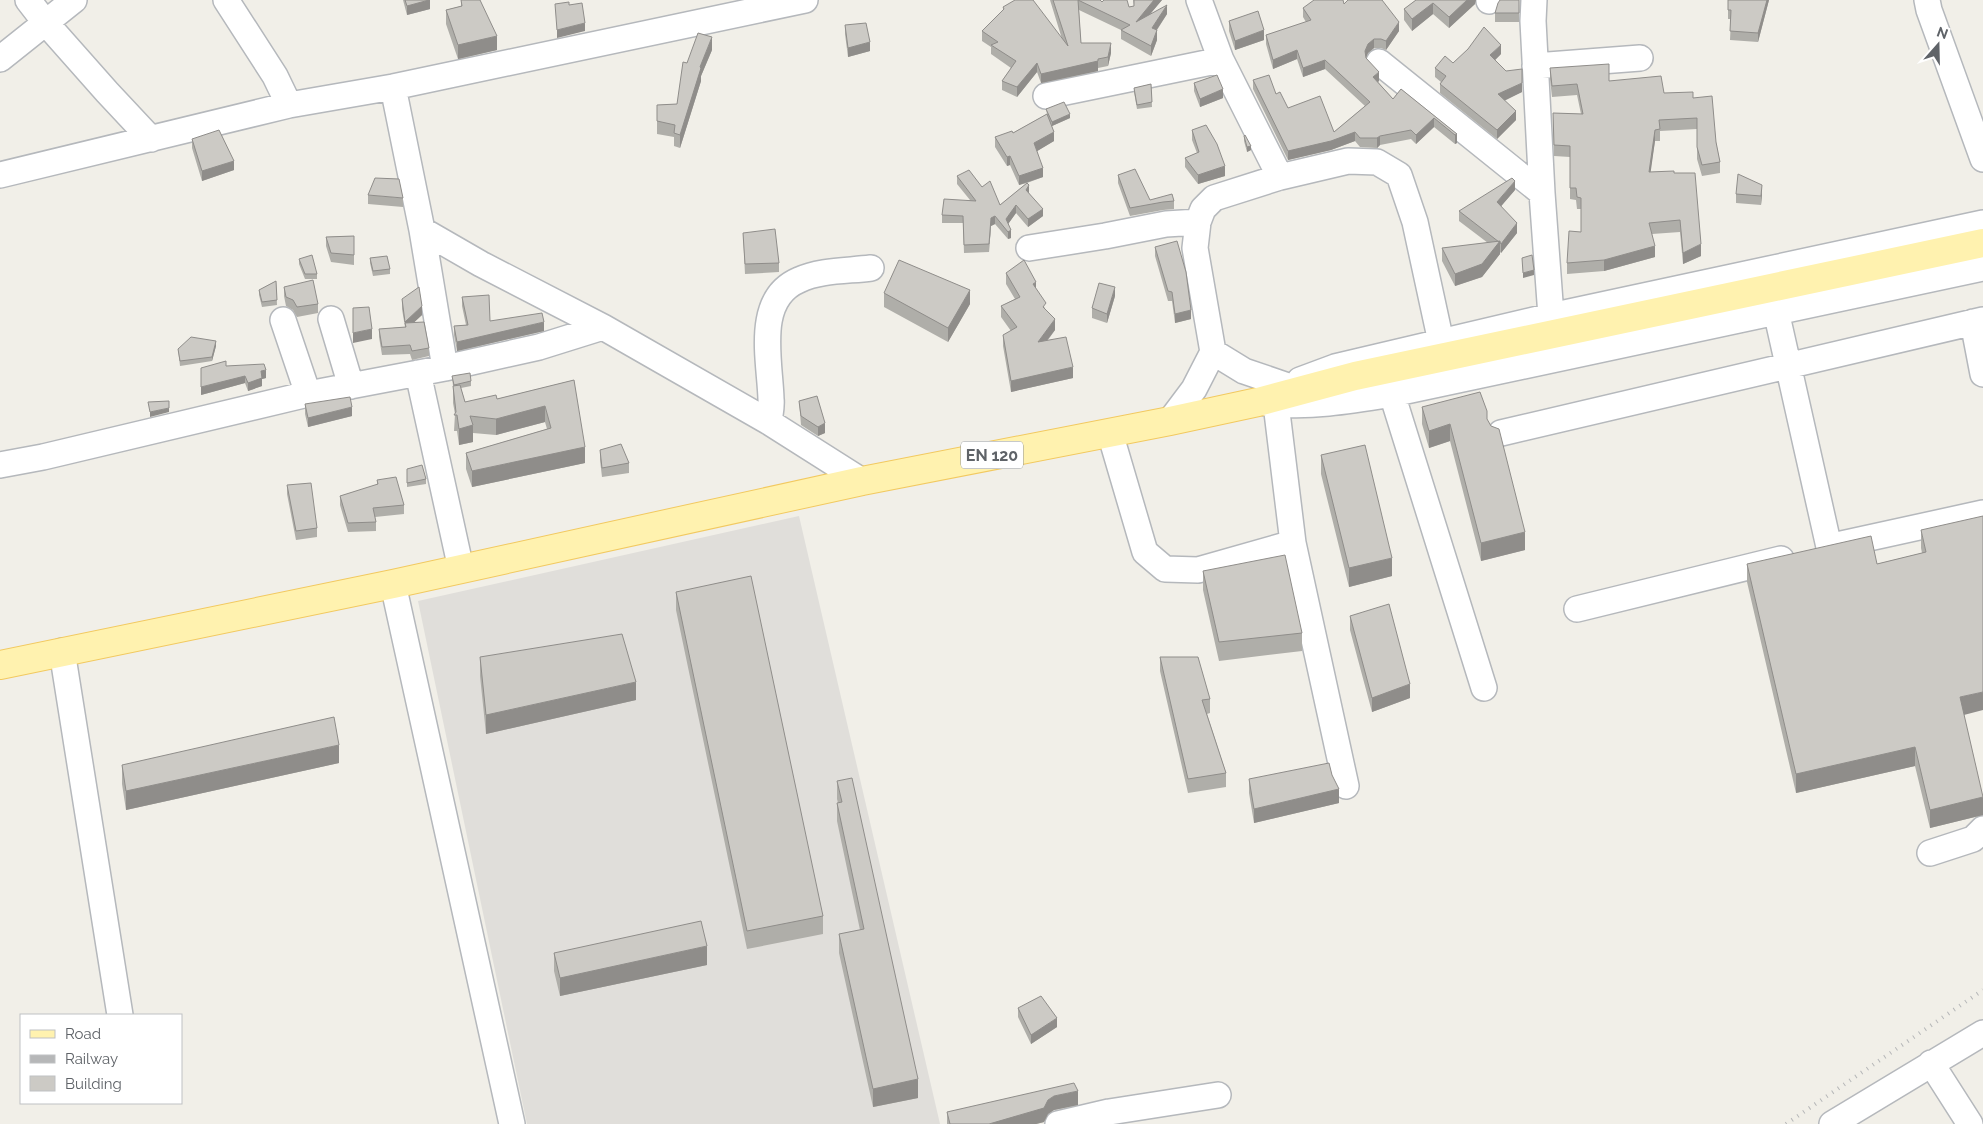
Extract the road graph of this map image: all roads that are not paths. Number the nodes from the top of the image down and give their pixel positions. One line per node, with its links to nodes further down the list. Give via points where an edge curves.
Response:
1 (28, 0): 9 (street)
2 (74, 0): 9 (street)
3 (226, 0): 17 (street, via 275,76)
4 (805, 0): 8 (street)
5 (1199, 0): 12 (street)
6 (1534, 0): 14 (street)
7 (1926, 3): 19 (street)
8 (739, 7): 15 (street)
9 (45, 22): 11 (street); 18 (street)
10 (1640, 58): 14 (street)
11 (0, 59)
12 (1221, 60): 16 (street); 21 (street)
13 (1380, 62): 22 (street)
14 (1535, 66): 22 (street)
15 (393, 87): 17 (street); 25 (street)
16 (1046, 96)
17 (289, 105): 18 (street)
18 (151, 139): 20 (street)
19 (1983, 159)
20 (0, 175)
21 (1280, 177): 23 (street, via 1214,198); 36 (street, via 1348,161 1377,162 1399,175 1415,222)
22 (1542, 193): 31 (street)
23 (1198, 222): 27 (street, via 1166,224); 37 (street, via 1195,248)
24 (1983, 223): 31 (street)
25 (422, 230): 35 (street, via 480,264); 39 (street)
26 (1983, 243): 45 (main road, EN 120, via 1355,376)
27 (1029, 248)
28 (871, 268): 47 (street, via 800,279 785,288 773,305 768,324 772,401)
29 (1983, 268): 30 (street)
30 (1776, 311): 38 (street); 44 (street)
31 (1551, 316): 36 (street)
32 (331, 319): 42 (street)
33 (283, 320): 43 (street)
34 (1978, 321): 38 (street); 41 (street)
35 (603, 327): 39 (street, via 539,347); 47 (street)
36 (1441, 342): 45 (street, via 1335,367)
37 (1213, 352): 45 (street, via 1244,371); 46 (street, via 1194,389)
38 (1788, 366): 49 (street); 54 (street)
39 (445, 368): 40 (street)
40 (418, 373): 42 (street); 55 (street)
41 (1983, 374)
42 (351, 386): 43 (street)
43 (308, 394): 50 (street)
44 (1392, 394): 45 (street, via 1307,406); 60 (street)
45 (1273, 397): 46 (main road, EN 120); 53 (street)
46 (1170, 421): 48 (main road, EN 120)
47 (769, 422): 51 (street)
48 (1110, 433): 51 (main road, EN 120); 53 (street, via 1145,552 1165,570 1198,570)
49 (1501, 433)
50 (0, 465)
51 (862, 481): 55 (main road, EN 120)
52 (1983, 513): 54 (street)
53 (1293, 543): 61 (street)
54 (1813, 551): 57 (street)
55 (461, 569): 56 (main road, EN 120)
56 (393, 584): 58 (main road, EN 120); 68 (street)
57 (1577, 609)
58 (62, 651): 59 (main road, EN 120); 64 (street)
59 (0, 665)
60 (1484, 688)
61 (1346, 786)
62 (1983, 829): 63 (street, via 1973,839)
63 (1930, 853)
64 (120, 1014)
65 (1983, 1033): 66 (street)
66 (1931, 1063): 70 (street); 71 (street)
67 (1218, 1095): 69 (street, via 1109,1112)
68 (512, 1124)
69 (1058, 1124)
70 (1832, 1124)
71 (1970, 1124)

